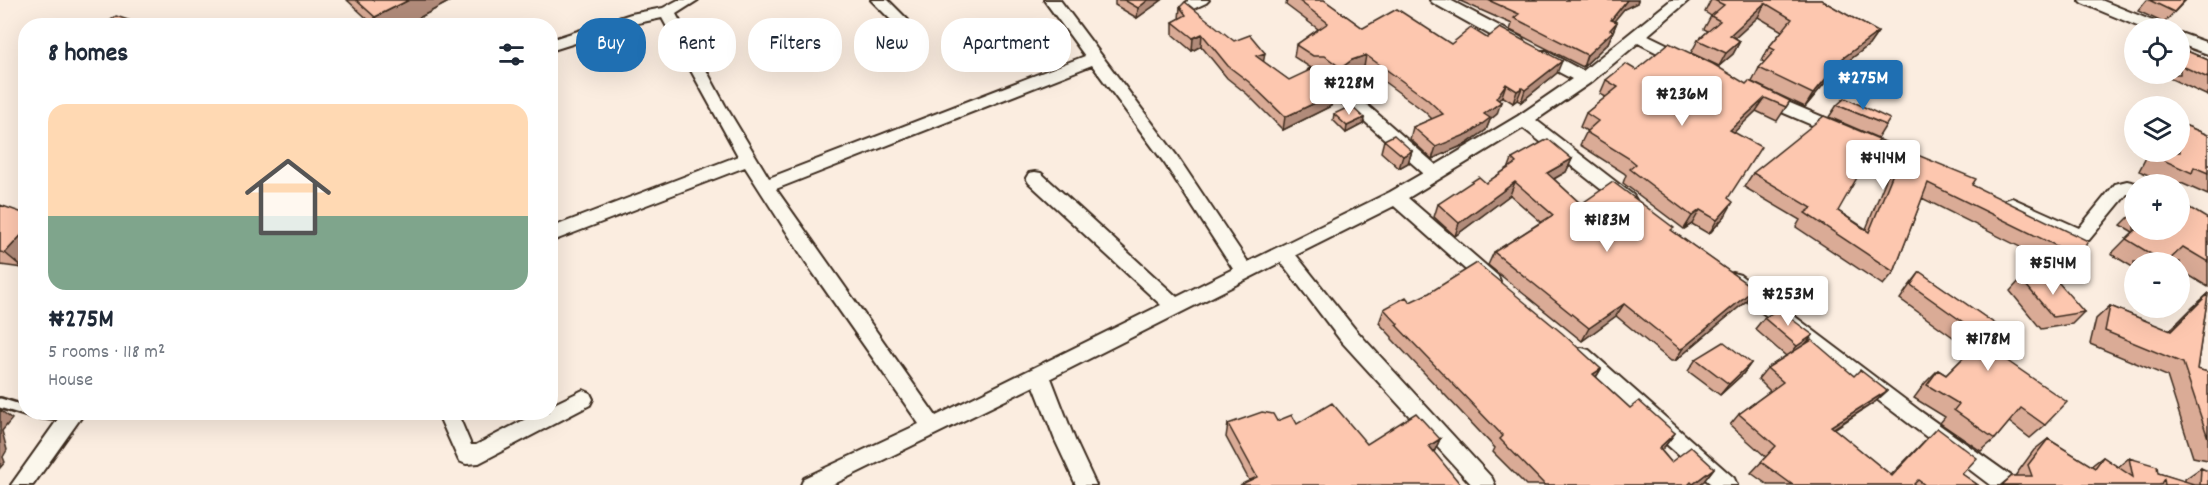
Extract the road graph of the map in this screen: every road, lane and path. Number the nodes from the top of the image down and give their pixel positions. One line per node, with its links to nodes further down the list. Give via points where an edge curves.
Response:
1 (690, 0): 7 (street)
2 (879, 0): 8 (street)
3 (1052, 0): 14 (street)
4 (1438, 0): 17 (street)
5 (1681, 0): 10 (street)
6 (2087, 0): 9 (street)
7 (667, 12): 12 (street); 20 (street)
8 (898, 18)
9 (2131, 18)
10 (1638, 37): 15 (street); 17 (street)
11 (2190, 42): 13 (street)
12 (558, 43)
13 (2208, 49)
14 (1095, 57): 24 (street); 32 (street, via 1171,160)
15 (1700, 67)
16 (1315, 74): 22 (street)
17 (1584, 79): 19 (street)
18 (1752, 92): 21 (street)
19 (1524, 120): 22 (street); 28 (street)
20 (748, 159): 24 (street); 29 (street)
21 (1939, 172)
22 (1436, 174): 26 (street)
23 (1035, 178): 34 (street)
24 (766, 186): 44 (street)
25 (2124, 188): 27 (street, via 2083,235)
26 (1396, 197): 30 (street); 33 (street)
27 (2000, 200)
28 (1645, 213)
29 (558, 232)
30 (1284, 253): 32 (street); 48 (street, via 1348,335)
31 (1720, 270): 50 (street)
32 (1245, 272): 34 (street)
33 (1503, 290)
34 (1174, 306): 36 (street)
35 (1572, 347): 49 (street)
36 (1040, 375): 44 (street); 47 (street)
37 (583, 399): 40 (street)
38 (0, 402): 39 (lane)
39 (18, 408)
40 (558, 412)
41 (69, 420): 45 (street)
42 (450, 420): 43 (street, via 466,454 478,454)
43 (543, 420)
44 (933, 427): 46 (street)
45 (21, 485)
46 (811, 485)
47 (1086, 485)
48 (1485, 485)
49 (1727, 485)
50 (2007, 485)

